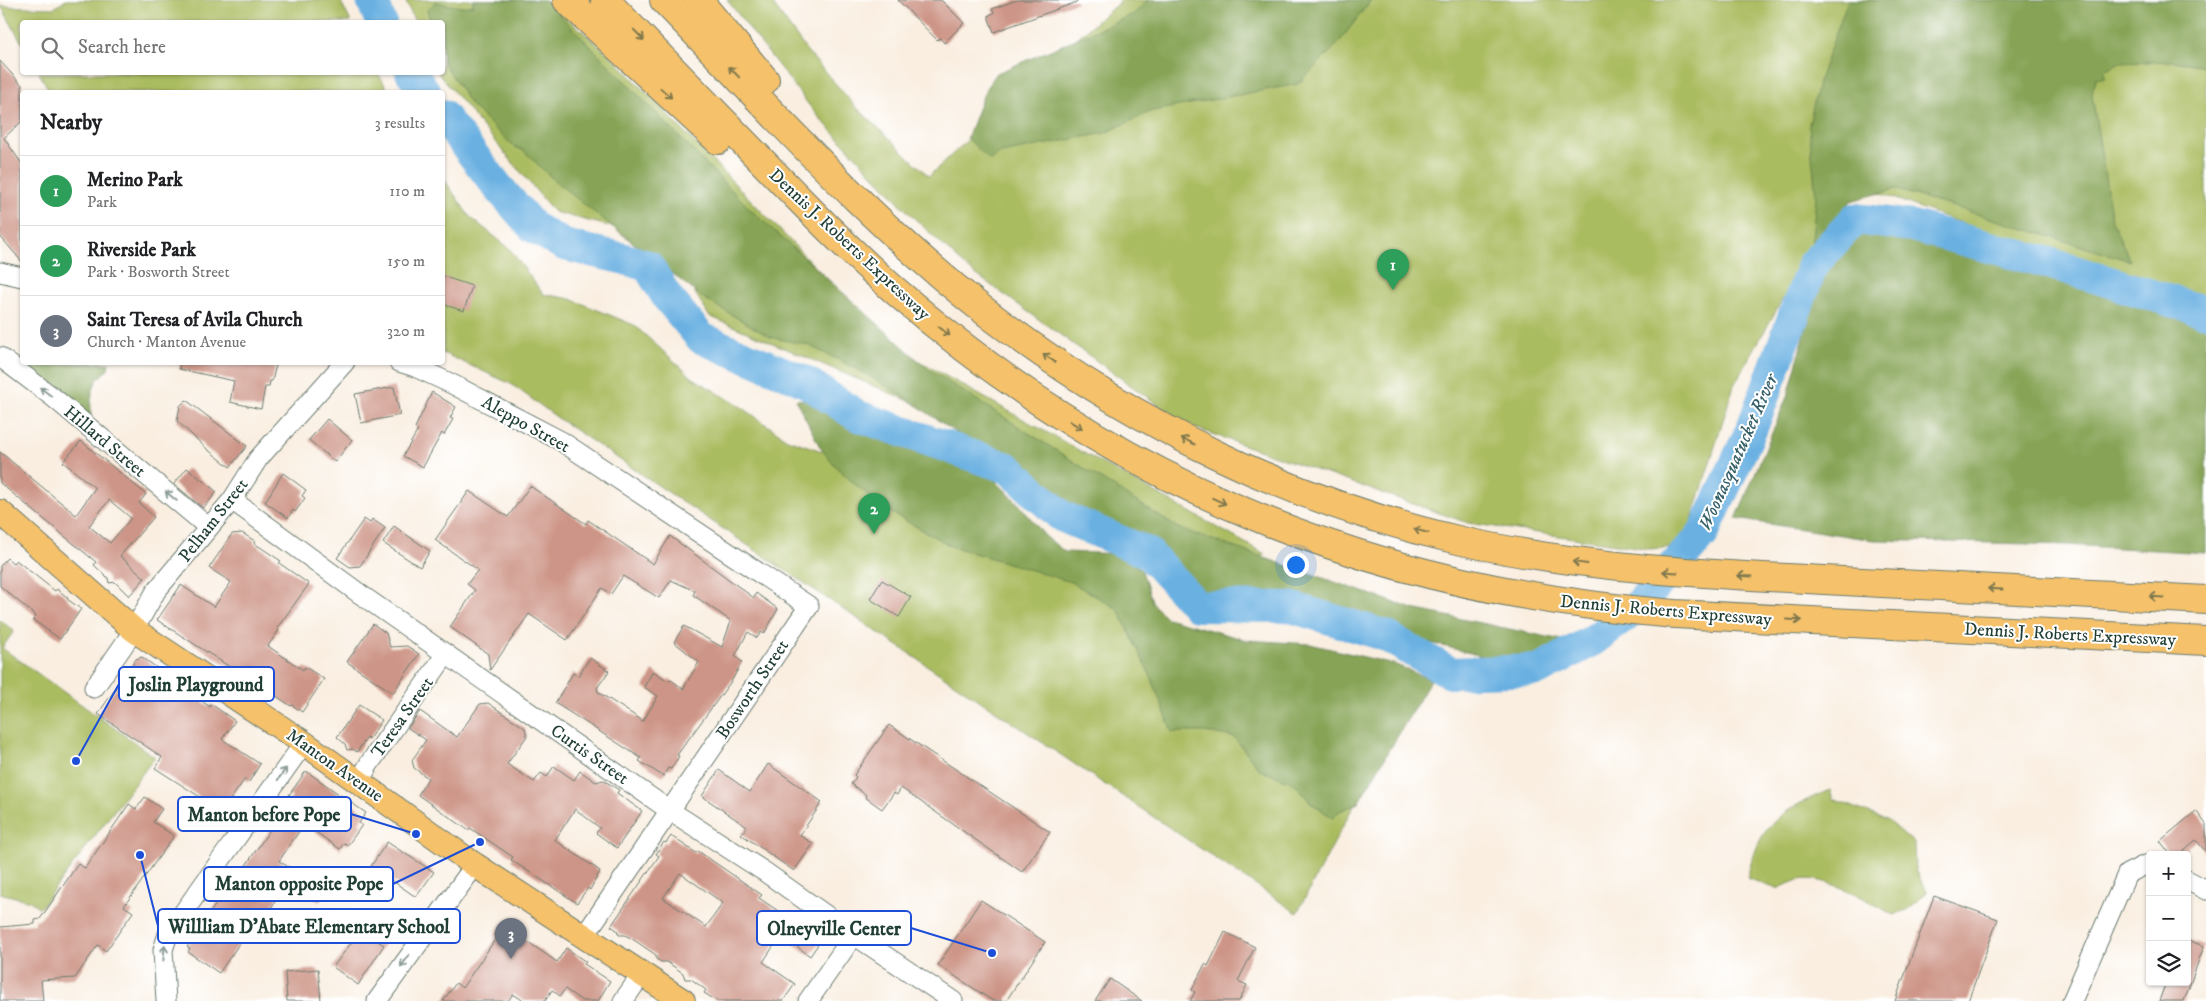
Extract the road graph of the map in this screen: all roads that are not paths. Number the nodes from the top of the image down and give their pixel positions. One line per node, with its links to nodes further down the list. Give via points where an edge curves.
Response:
1 (567, 0): 6 (highway, one-way to 6, via 718,140)
2 (605, 0): 6 (highway, Dennis J. Roberts Expressway, one-way to 6)
3 (664, 0): 5 (highway, one-way to 3)
4 (698, 0): 5 (highway)
5 (892, 230): 16 (highway, one-way to 5, via 1629,568 1528,554 1431,533 1330,502 1275,481 1127,408 1065,369 965,295)
6 (850, 249): 18 (highway, Dennis J. Roberts Expressway, one-way to 18, via 926,317 1014,384 1093,436 1183,484 1277,526 1373,559 1472,586 1595,607)
7 (0, 272): 8 (street)
8 (20, 277)
9 (0, 357): 15 (street, Hillard Street, one-way to 9)
10 (342, 365): 13 (street, Pelham Street, via 258,459)
11 (409, 365): 12 (street, Aleppo Street, via 561,441)
12 (645, 498): 23 (street, Bosworth Street, via 809,606)
13 (232, 500): 15 (street, Pelham Street); 19 (street, Curtis Street)
14 (0, 512): 17 (main road, Manton Avenue)
15 (208, 527): 17 (street, Pelham Street, via 156,591)
16 (2206, 600)
17 (134, 630): 20 (street, Pelham Street); 21 (main road, Manton Avenue)
18 (2206, 641)
19 (446, 654): 22 (street, Teresa Street); 23 (street, Curtis Street)
20 (94, 688)
21 (304, 743): 22 (main road, Manton Avenue); 31 (street, one-way to 21, via 163,950 168,934)
22 (359, 782): 24 (main road, Manton Avenue)
23 (669, 810): 28 (street, Bosworth Street); 29 (street, Curtis Street, via 766,872)
24 (475, 865): 28 (main road, Manton Avenue); 32 (street, one-way to 32)
25 (2146, 865): 37 (street, via 2128,874)
26 (2191, 882): 27 (street)
27 (2206, 890)
28 (585, 935): 30 (main road, Manton Avenue)
29 (854, 935): 35 (street); 36 (street, Curtis Street)
30 (642, 974): 33 (street); 34 (main road, Manton Avenue)
31 (166, 1001)
32 (376, 1001)
33 (623, 1001)
34 (683, 1001)
35 (808, 1001)
36 (953, 1001)
37 (2072, 1001)

